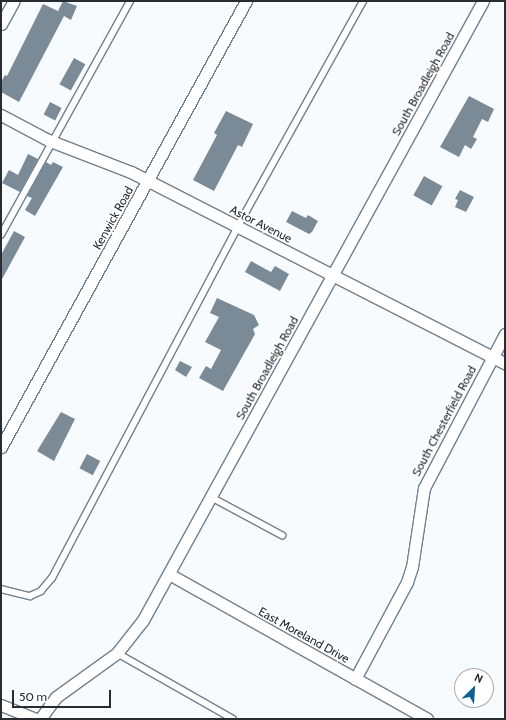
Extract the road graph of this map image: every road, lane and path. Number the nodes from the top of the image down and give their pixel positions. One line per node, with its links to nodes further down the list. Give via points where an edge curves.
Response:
1 (14, 1): 6 (street)
2 (130, 1): 8 (lane)
3 (246, 1): 9 (street, Kenwick Road)
4 (363, 1): 10 (lane)
5 (483, 1): 12 (street, South Broadleigh Road)
6 (1, 24)
7 (1, 115): 8 (street, Astor Avenue)
8 (52, 141): 9 (street, Astor Avenue); 11 (lane)
9 (148, 180): 10 (street, Astor Avenue); 16 (street, Kenwick Road)
10 (238, 226): 12 (street, Astor Avenue); 20 (lane, via 52,578 40,591 30,596)
11 (1, 234)
12 (333, 275): 14 (street, Astor Avenue); 17 (street, South Broadleigh Road)
13 (505, 334): 14 (street, South Chesterfield Road)
14 (492, 357): 15 (street, Astor Avenue); 22 (street, South Chesterfield Road, via 424,488 409,574 395,607)
15 (505, 363)
16 (1, 446)
17 (211, 497): 18 (lane); 19 (street, South Broadleigh Road)
18 (282, 535)
19 (169, 574): 21 (street, South Broadleigh Road, via 143,620); 22 (street, East Moreland Drive)
20 (1, 589)
21 (116, 653): 25 (street, South Broadleigh Road, via 56,697); 26 (lane)
22 (355, 679): 27 (street, East Moreland Drive)
23 (1, 705): 24 (street)
24 (35, 719)
25 (40, 719)
26 (234, 719)
27 (427, 719)

